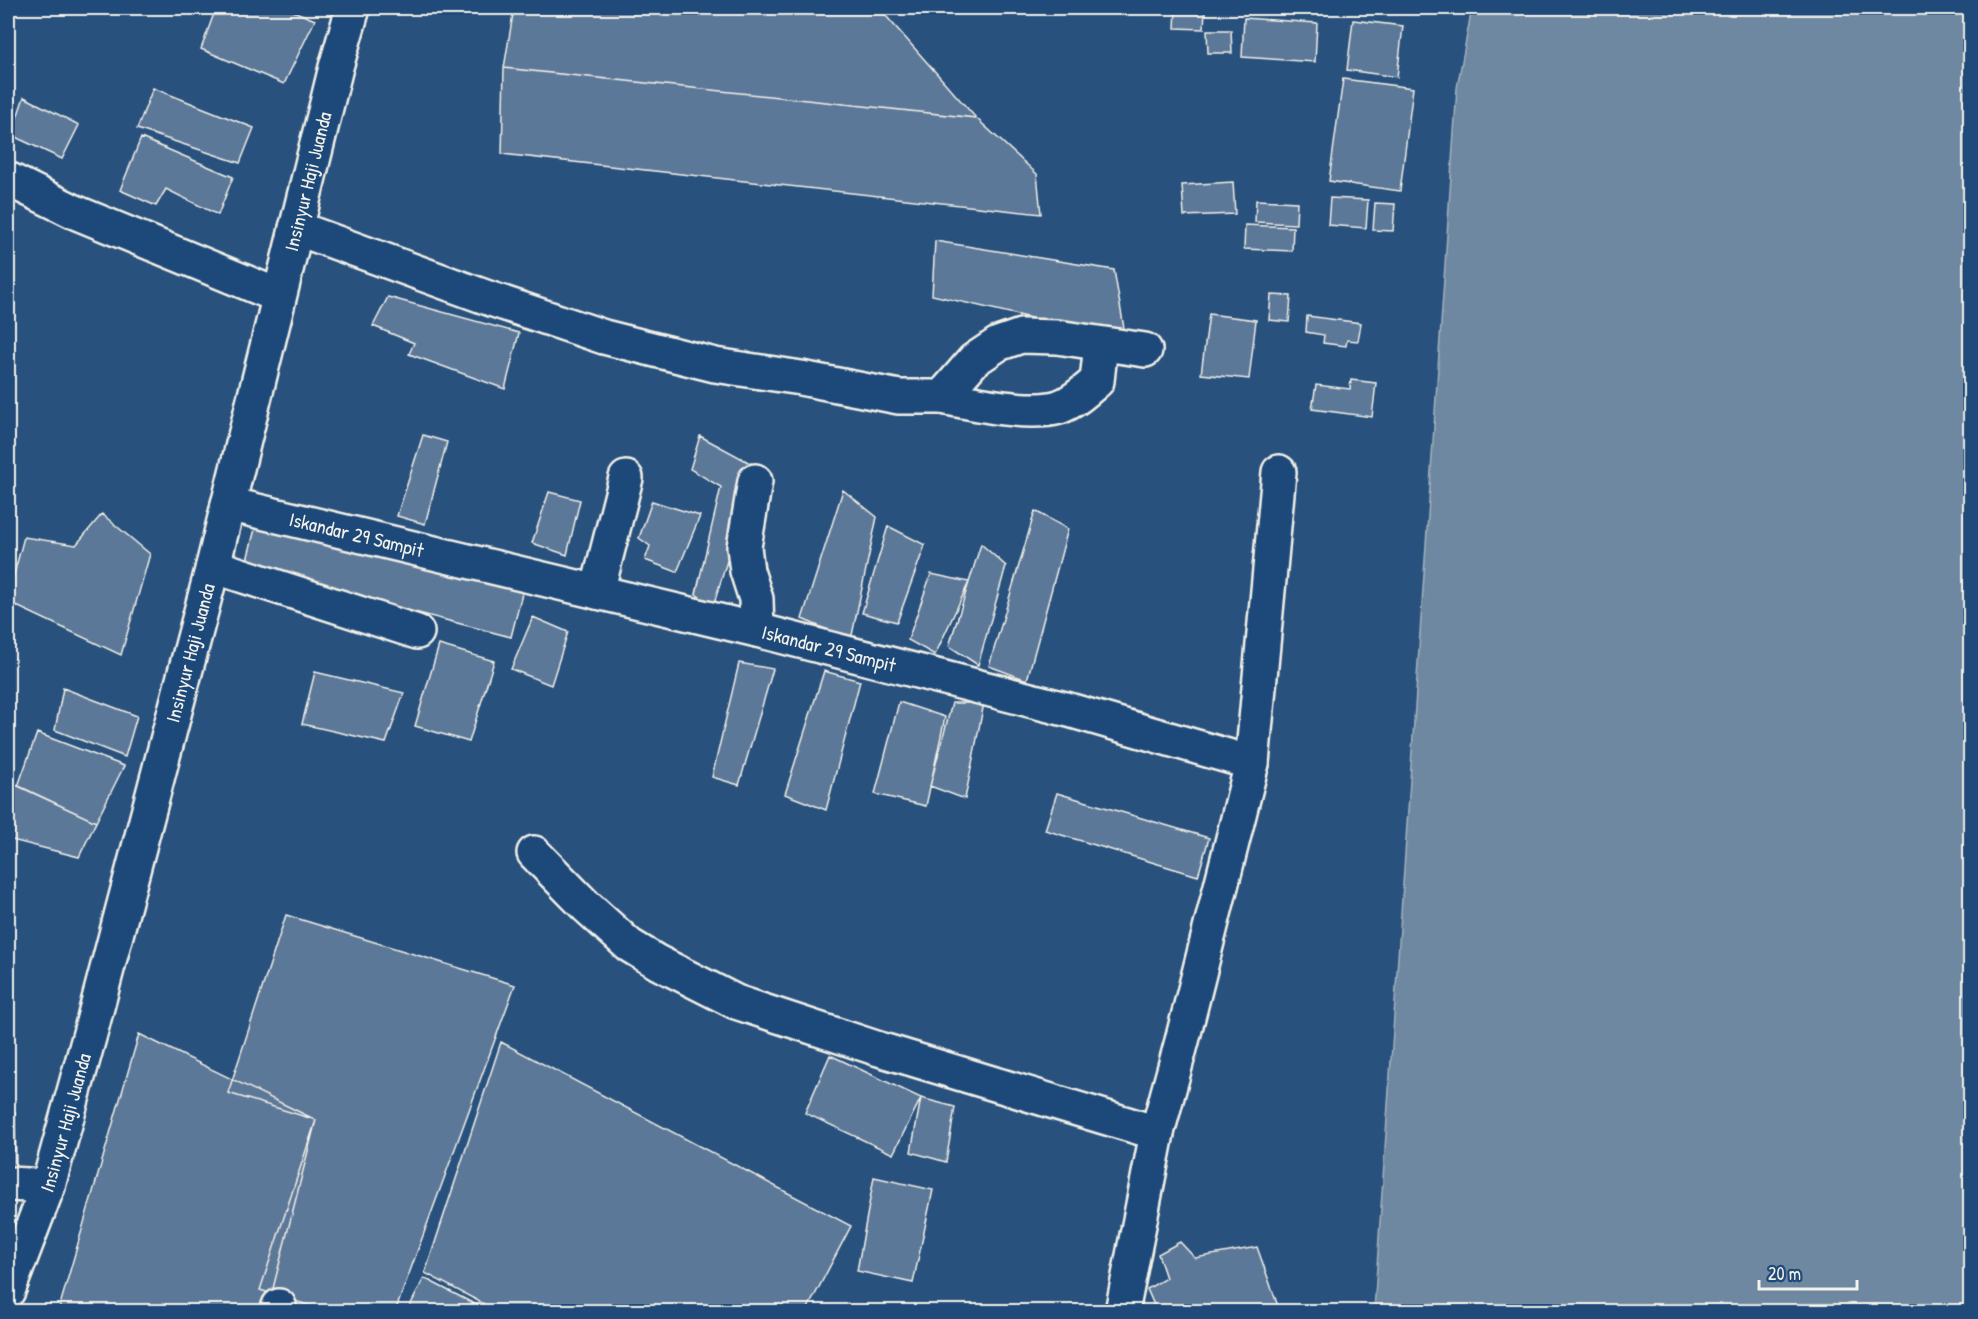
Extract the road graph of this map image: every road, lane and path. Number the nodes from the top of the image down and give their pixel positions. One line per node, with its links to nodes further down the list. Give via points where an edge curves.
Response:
1 (353, 8): 3 (street, Insinyur Haji Juanda)
2 (8, 179): 4 (street, via 75,212)
3 (296, 228): 4 (street, Insinyur Haji Juanda); 7 (street, via 604,337 716,365 899,397)
4 (279, 296): 11 (street, Insinyur Haji Juanda)
5 (1101, 344): 6 (street); 7 (street, via 1021,336 998,344 974,360); 7 (street, via 1097,381 1078,398 1058,408 1028,410)
6 (1145, 350)
7 (942, 397)
8 (1279, 472): 16 (street)
9 (626, 478): 13 (street)
10 (755, 481): 14 (street, via 744,547 756,599)
11 (228, 504): 12 (street, Insinyur Haji Juanda); 13 (street, Iskandar 29 Sampit)
12 (213, 566): 15 (street); 20 (street, Insinyur Haji Juanda)
13 (597, 592): 14 (street, Iskandar 29 Sampit)
14 (757, 630): 16 (street, Iskandar 29 Sampit, via 1070,710)
15 (417, 632)
16 (1252, 763): 18 (street)
17 (534, 853): 18 (street, via 629,945 736,1002)
18 (1157, 1133): 22 (street)
19 (8, 1184): 20 (street)
20 (48, 1186): 21 (street, Insinyur Haji Juanda)
21 (8, 1291)
22 (1122, 1311)

